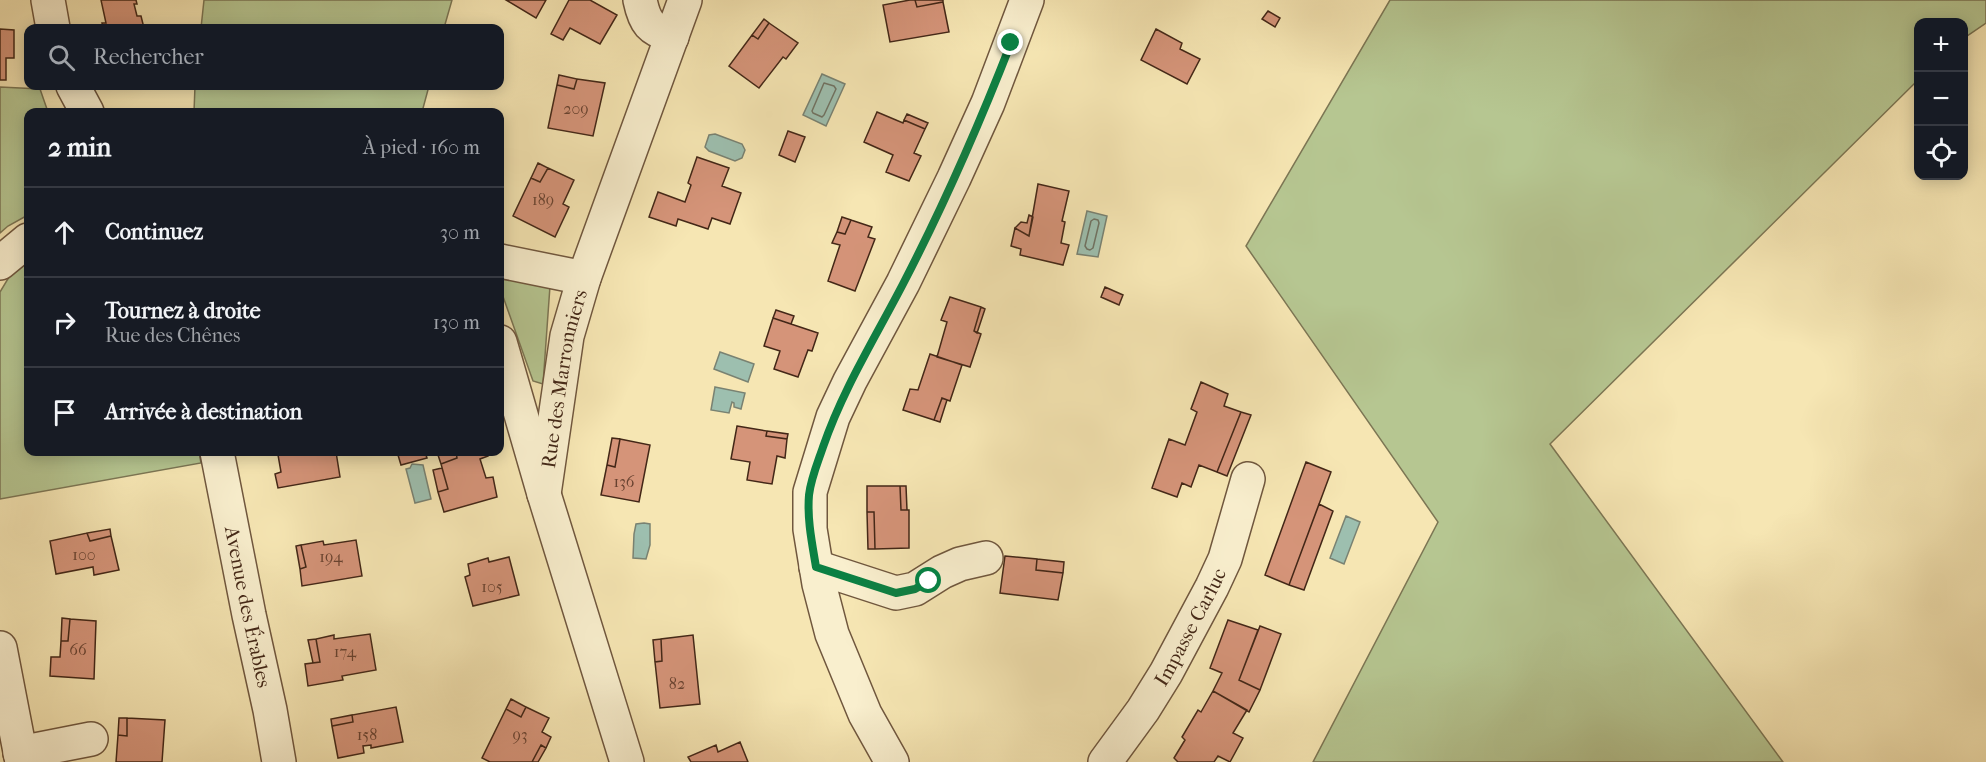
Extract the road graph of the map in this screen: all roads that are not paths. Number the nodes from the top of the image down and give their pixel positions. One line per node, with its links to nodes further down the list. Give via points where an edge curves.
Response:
1 (48, 0): 5 (street)
2 (640, 0): 6 (street, via 648,24)
3 (685, 0): 6 (street, Rue des Marronniers)
4 (1027, 0): 20 (street, via 954,178 833,417 810,492 810,530)
5 (52, 24)
6 (672, 37): 12 (street, Rue des Marronniers)
7 (75, 90): 8 (street)
8 (85, 108)
9 (24, 243): 11 (street)
10 (504, 262): 12 (street)
11 (0, 263)
12 (584, 278): 14 (street, Rue des Marronniers, via 565,343)
13 (504, 356): 15 (street)
14 (558, 400): 15 (street); 18 (street, Rue des Marronniers)
15 (519, 408): 18 (street)
16 (218, 456): 24 (street, Avenue des Érables)
17 (1248, 479): 27 (street, Impasse Carluc, via 1225,559 1212,587 1166,673)
18 (544, 494): 25 (street, Rue des Marronniers)
19 (986, 558): 20 (street, via 960,564 915,589 896,593)
20 (816, 567): 26 (street, via 839,654 865,714)
21 (0, 648): 23 (street)
22 (91, 739): 23 (street)
23 (21, 758)
24 (279, 762)
25 (627, 762)
26 (892, 762)
27 (1105, 762)

